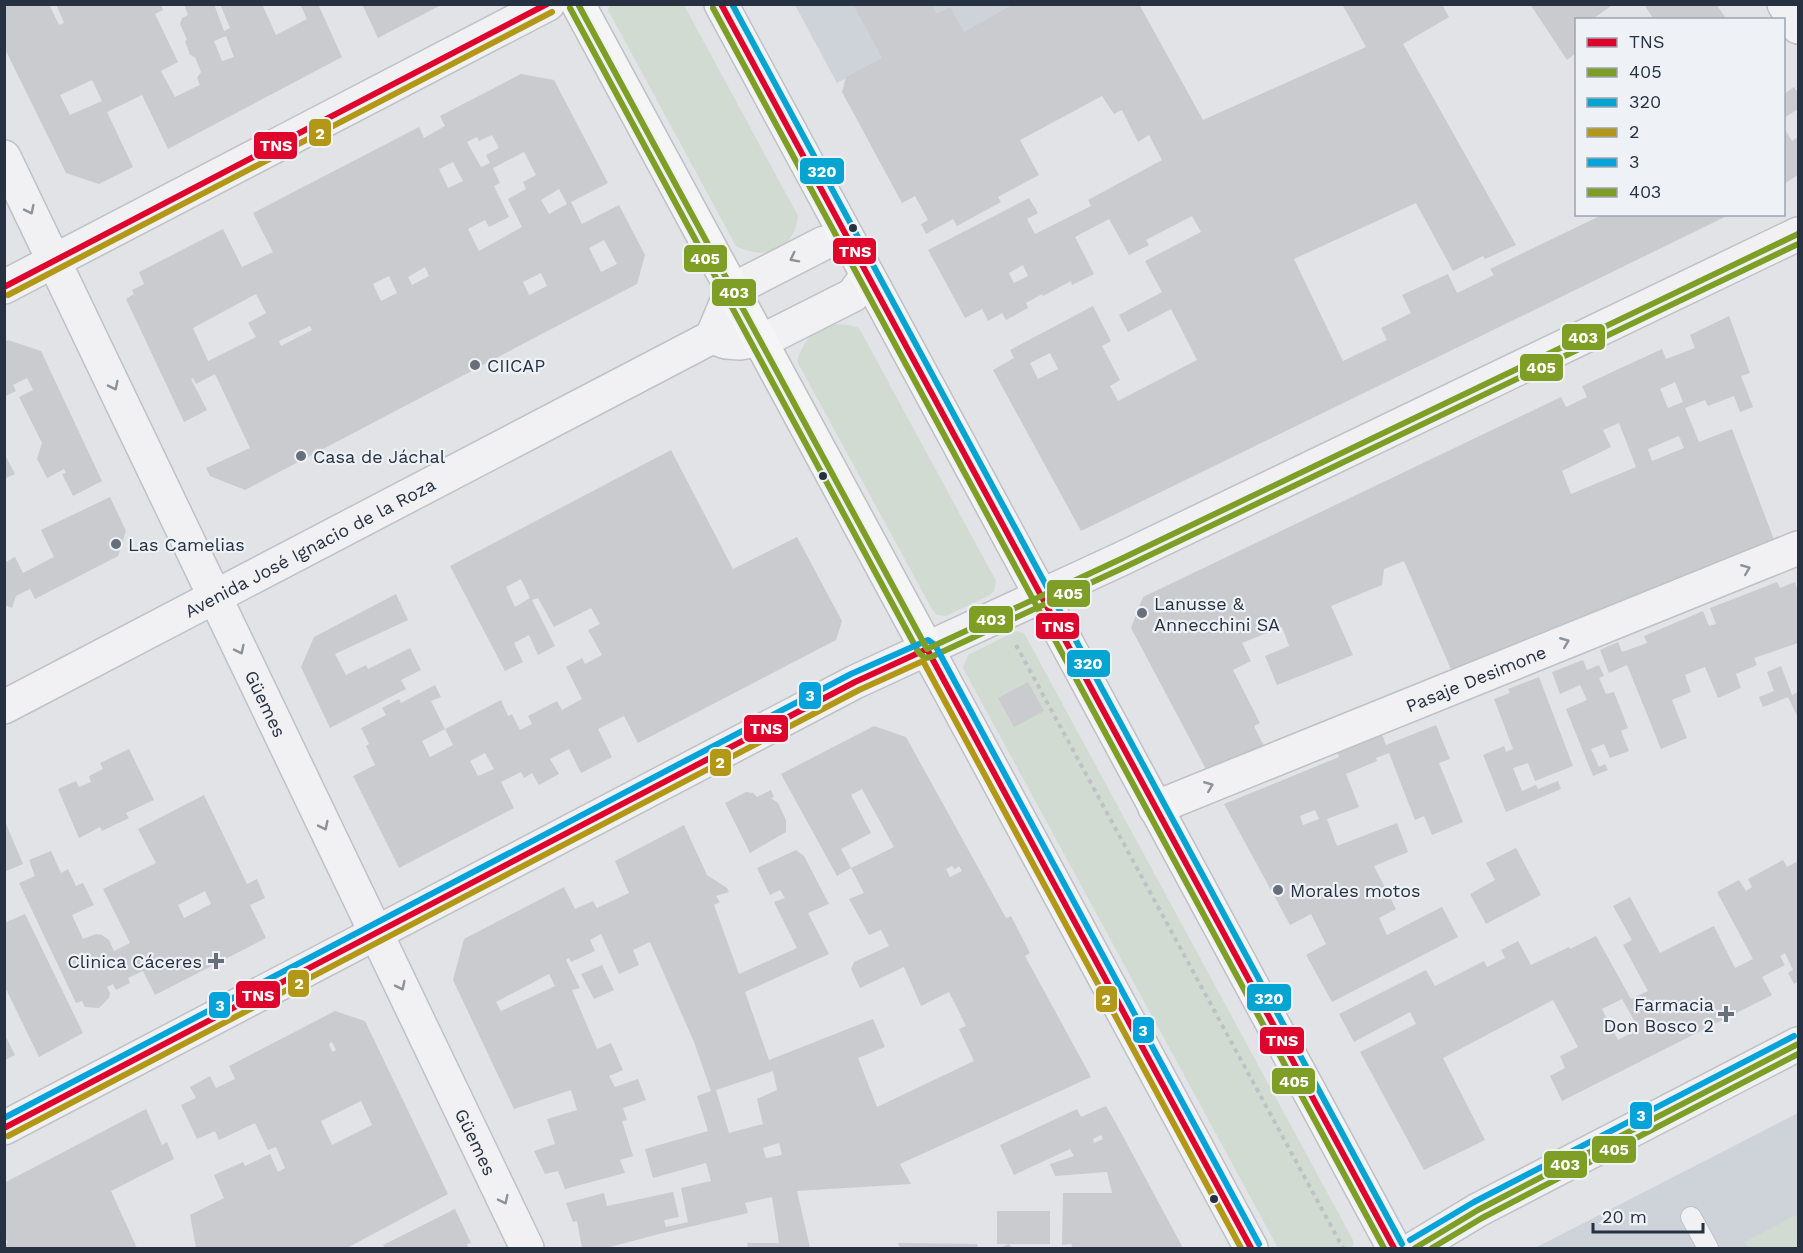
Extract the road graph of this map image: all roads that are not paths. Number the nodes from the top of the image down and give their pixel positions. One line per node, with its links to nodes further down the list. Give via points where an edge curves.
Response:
1 (548, 4): 9 (street)
2 (578, 4): 12 (main road)
3 (721, 4): 8 (main road)
4 (1784, 4): 5 (street)
5 (1798, 27)
6 (4, 158): 9 (street, Güemes, one-way to 9)
7 (1798, 234): 16 (street)
8 (849, 242): 10 (main road); 12 (street, one-way to 12, via 824,243 748,282)
9 (54, 261): 11 (street); 17 (street, Güemes, one-way to 17)
10 (867, 275): 14 (street, via 853,295); 16 (main road)
11 (4, 287)
12 (735, 294): 13 (street, via 725,306); 14 (main road)
13 (712, 337): 14 (street, via 726,342); 17 (street, Avenida José Ignacio de la Roza)
14 (760, 341): 18 (main road)
15 (1798, 548): 20 (street, Pasaje Desimone, one-way to 15)
16 (1041, 596): 18 (street); 20 (main road)
17 (215, 597): 19 (street, Avenida José Ignacio de la Roza); 21 (street, Güemes, one-way to 21)
18 (927, 649): 21 (street, via 855,682); 26 (main road)
19 (4, 707)
20 (1155, 808): 27 (main road)
21 (376, 933): 23 (street); 25 (street, Güemes, one-way to 25)
22 (1798, 1044): 28 (street, via 1487,1206)
23 (4, 1128)
24 (1691, 1217): 29 (lane)
25 (527, 1248)
26 (1251, 1248)
27 (1394, 1248)
28 (1415, 1248)
29 (1708, 1248)

